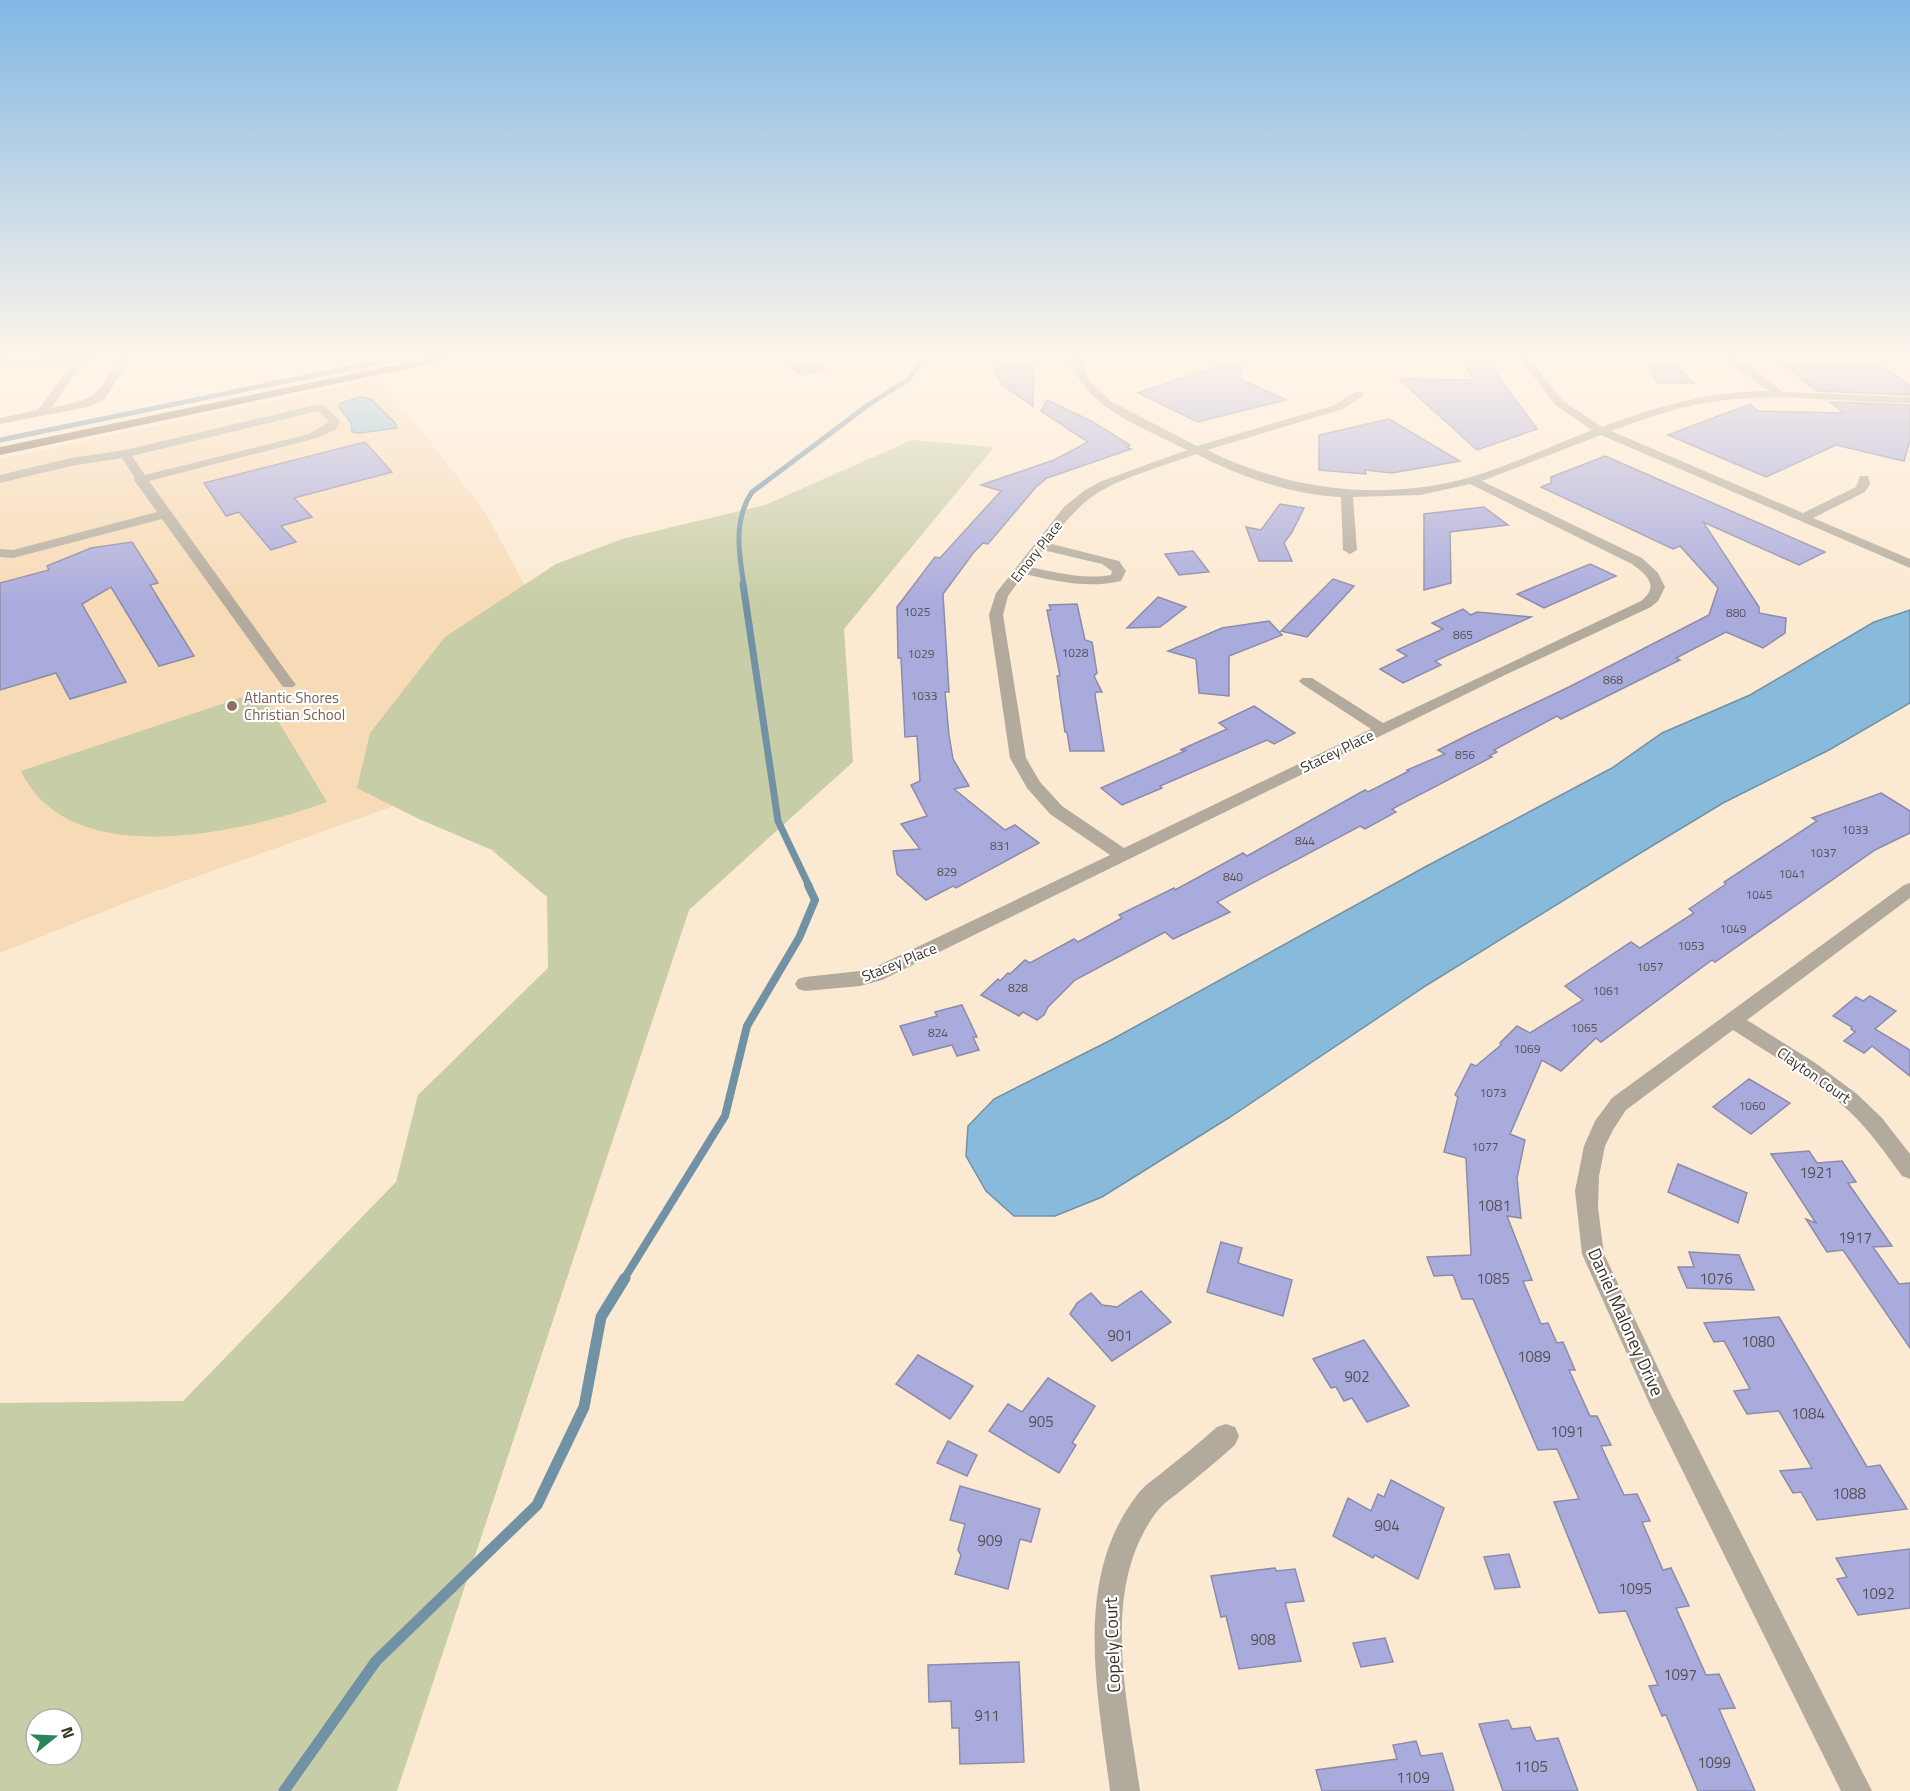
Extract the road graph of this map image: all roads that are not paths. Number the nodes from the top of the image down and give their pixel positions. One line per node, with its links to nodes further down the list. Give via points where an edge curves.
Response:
1 (59, 439): 9 (main road)
2 (189, 439): 10 (street)
3 (303, 439): 13 (street)
4 (1174, 439): 8 (street)
5 (1230, 439): 8 (street, Emory Place)
6 (1581, 439): 14 (street)
7 (1619, 439): 17 (street)
8 (1197, 450): 15 (street, via 1278,482); 18 (street, Emory Place, via 1089,493 1068,510)
9 (0, 451)
10 (125, 454): 11 (street); 13 (street)
11 (0, 479)
12 (1864, 479): 17 (street, via 1861,489)
13 (140, 480): 16 (street)
14 (1470, 480): 15 (street, via 1396,494); 25 (street, Stacey Place, via 1637,561 1655,576 1657,593 1646,604)
15 (1347, 494): 19 (street)
16 (165, 514): 20 (street, via 13,554); 24 (street)
17 (1803, 518): 21 (street)
18 (1040, 545): 22 (street, Emory Place); 22 (street, via 1107,561 1119,571 1116,578 1104,581)
19 (1350, 549)
20 (0, 553)
21 (1910, 564)
22 (1020, 569): 26 (street, Emory Place, via 1001,596 996,615 1018,758 1032,784 1056,810)
23 (1307, 681): 25 (street)
24 (288, 684)
25 (1382, 729): 26 (street, Stacey Place)
26 (1123, 856): 28 (street, Stacey Place, via 875,975)
27 (1910, 889): 29 (street, Daniel Maloney Drive)
28 (805, 984)
29 (1731, 1019): 30 (street, Clayton Court, via 1851,1100); 33 (street, Daniel Maloney Drive, via 1619,1104 1601,1131 1592,1156 1586,1190 1588,1229 1593,1254 1660,1399)
30 (1910, 1170)
31 (1226, 1436): 32 (street, Copely Court, via 1147,1502 1118,1551 1109,1592 1109,1655)
32 (1125, 1791)
33 (1857, 1791)

